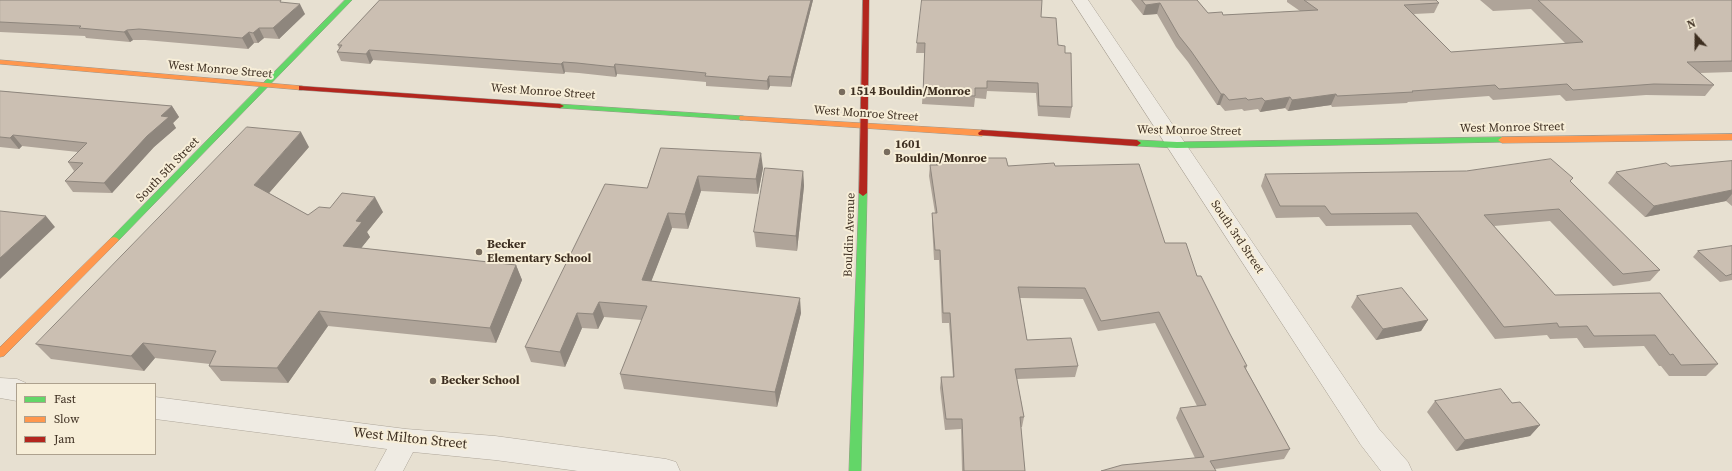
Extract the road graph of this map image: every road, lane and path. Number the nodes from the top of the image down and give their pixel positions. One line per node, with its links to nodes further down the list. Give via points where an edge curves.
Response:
1 (349, 0): 5 (street, South 5th Street)
2 (866, 0): 6 (street, Bouldin Avenue)
3 (1080, 0): 8 (street, South 3rd Street)
4 (0, 62): 5 (street, West Monroe Street)
5 (267, 86): 6 (street, West Monroe Street); 9 (street, South 5th Street)
6 (865, 126): 8 (street, West Monroe Street); 16 (street, Bouldin Avenue)
7 (1732, 137): 8 (street, West Monroe Street)
8 (1177, 145): 17 (street, South 3rd Street, via 1370,436)
9 (0, 353)
10 (0, 388): 11 (street)
11 (16, 390)
12 (156, 408): 13 (street, West Milton Street)
13 (406, 440): 14 (street); 15 (street, West Milton Street, via 494,448)
14 (389, 471)
15 (666, 471)
16 (855, 471)
17 (1398, 471)

